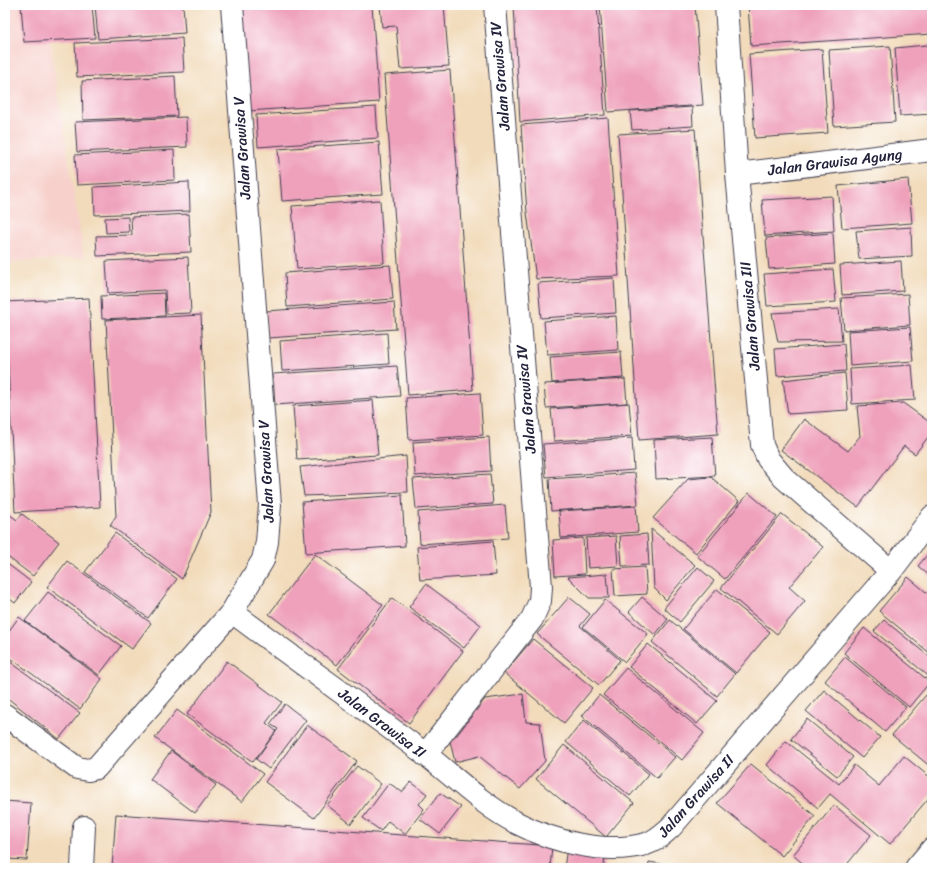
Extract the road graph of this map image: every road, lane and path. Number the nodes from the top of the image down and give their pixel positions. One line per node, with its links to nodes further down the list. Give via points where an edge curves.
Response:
1 (232, 5): 8 (street, Jalan Grawisa V, via 270,505 263,560)
2 (495, 5): 10 (street, Jalan Grawisa IV, via 541,587 540,601 532,619)
3 (726, 5): 5 (street, Jalan Grawisa III)
4 (932, 150): 5 (street, Jalan Grawisa Agung)
5 (737, 174): 7 (street, Jalan Grawisa III, via 762,445 768,459 784,478)
6 (932, 517): 7 (street, Jalan Grawisa II)
7 (891, 571): 10 (street, Jalan Grawisa II, via 671,827 659,838 647,844 611,848 573,842 536,831 502,815)
8 (232, 612): 9 (street, Jalan Grawisa V, via 96,768 78,768); 10 (street, Jalan Grawisa II)
9 (5, 715)
10 (425, 755)
11 (84, 827): 13 (street)
12 (932, 849): 14 (street)
13 (82, 868)
14 (916, 868)

